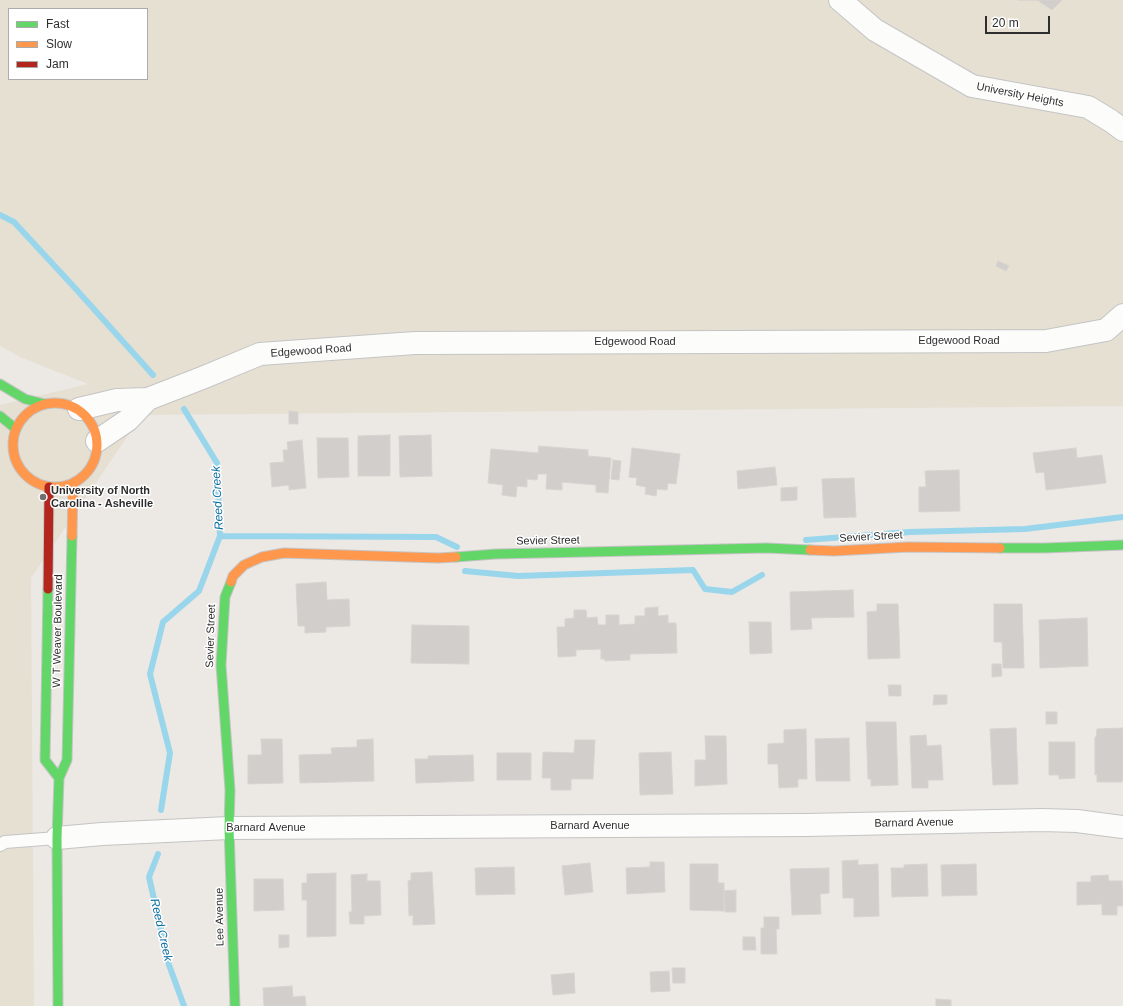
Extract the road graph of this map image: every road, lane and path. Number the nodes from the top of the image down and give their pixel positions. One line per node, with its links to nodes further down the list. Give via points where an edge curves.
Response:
1 (840, 0): 2 (street, University Heights, via 875,30 972,86 1088,107)
2 (1123, 130)
3 (1123, 315): 5 (street, Edgewood Road, via 1106,330 1046,341 415,343 260,354)
4 (0, 384): 6 (street, via 25,399)
5 (148, 399): 7 (street, Edgewood Road, via 117,400); 10 (street, Edgewood Road, via 128,420)
6 (45, 404): 7 (street, via 55,402); 9 (street, via 25,416)
7 (79, 409): 10 (street, via 94,428)
8 (0, 416): 9 (street)
9 (16, 429): 12 (street, via 13,448 19,466 31,480)
10 (97, 441): 11 (street, via 92,466)
11 (73, 484): 12 (street); 14 (street, W T Weaver Boulevard, via 67,760)
12 (49, 487): 14 (street, W T Weaver Boulevard, via 45,760)
13 (1123, 545): 16 (street, Sevier Street, via 1045,548 908,547 834,551 751,548 496,554 438,558 284,553 262,557 244,565 233,576 225,597 221,665 230,790)
14 (59, 778): 17 (street, W T Weaver Boulevard)
15 (1123, 827): 16 (street, Barnard Avenue, via 1077,821 1042,820 806,825)
16 (230, 828): 17 (street, Barnard Avenue); 20 (street, Lee Avenue)
17 (57, 838): 18 (lane, via 5,842); 19 (street, W T Weaver Boulevard)
18 (0, 845)
19 (58, 1006)
20 (235, 1006)

